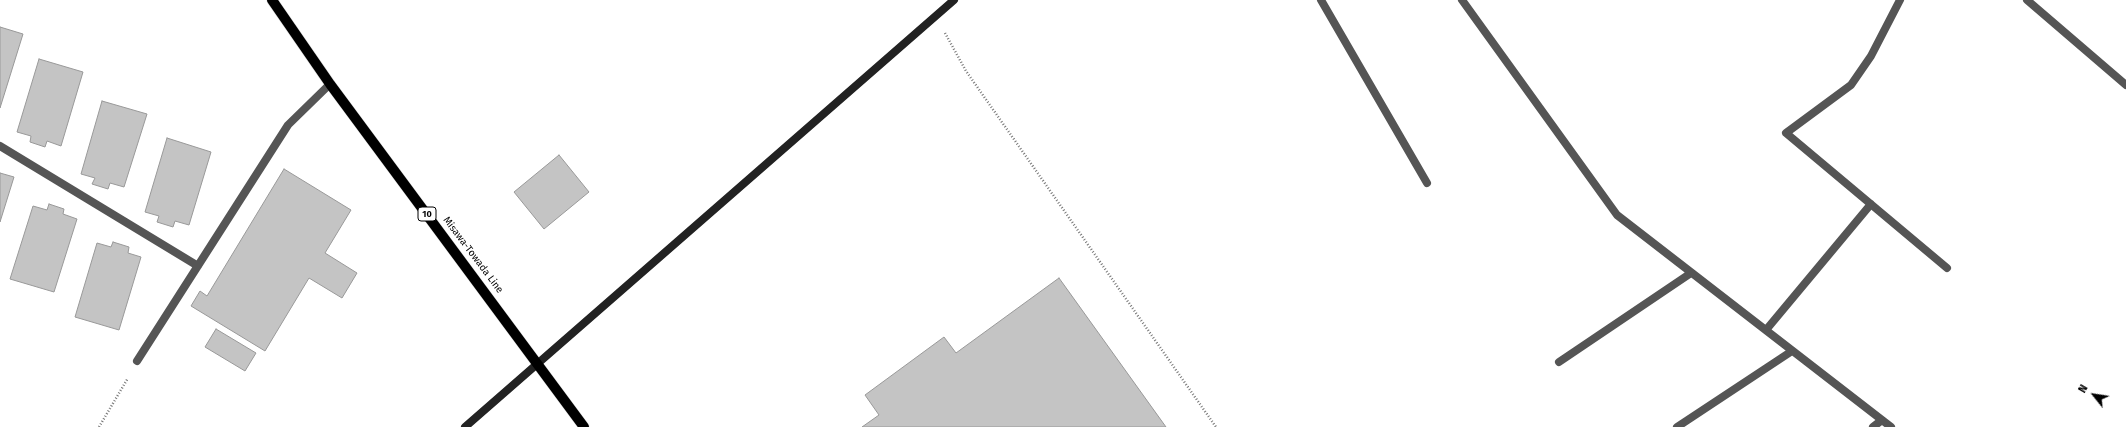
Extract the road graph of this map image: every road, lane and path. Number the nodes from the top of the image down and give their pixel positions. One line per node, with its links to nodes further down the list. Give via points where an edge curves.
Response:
1 (272, 0): 8 (main road, Misawa-Towada Line / 10)
2 (954, 0): 7 (street)
3 (1321, 0): 11 (street)
4 (1462, 0): 15 (street, via 1617,215)
5 (1900, 0): 12 (street, via 1871,56 1851,85 1786,133)
6 (2027, 0): 9 (street)
7 (935, 16): 19 (street); 25 (path, via 966,71)
8 (330, 84): 13 (street, via 288,125); 19 (main road, Misawa-Towada Line / 10)
9 (2126, 85)
10 (0, 146): 13 (street)
11 (1427, 183)
12 (1871, 204): 14 (street); 16 (street)
13 (198, 266): 18 (street)
14 (1946, 268)
15 (1691, 273): 16 (street); 20 (street)
16 (1766, 330): 17 (street)
17 (1792, 351): 21 (street); 26 (street)
18 (137, 361): 22 (path)
19 (538, 362): 23 (street); 24 (main road, Misawa-Towada Line / 10)
20 (1558, 362)
21 (1882, 420): 27 (street); 28 (street)
22 (99, 427)
23 (464, 427)
24 (584, 427)
25 (1216, 427)
26 (1677, 427)
27 (1873, 427)
28 (1891, 427)

